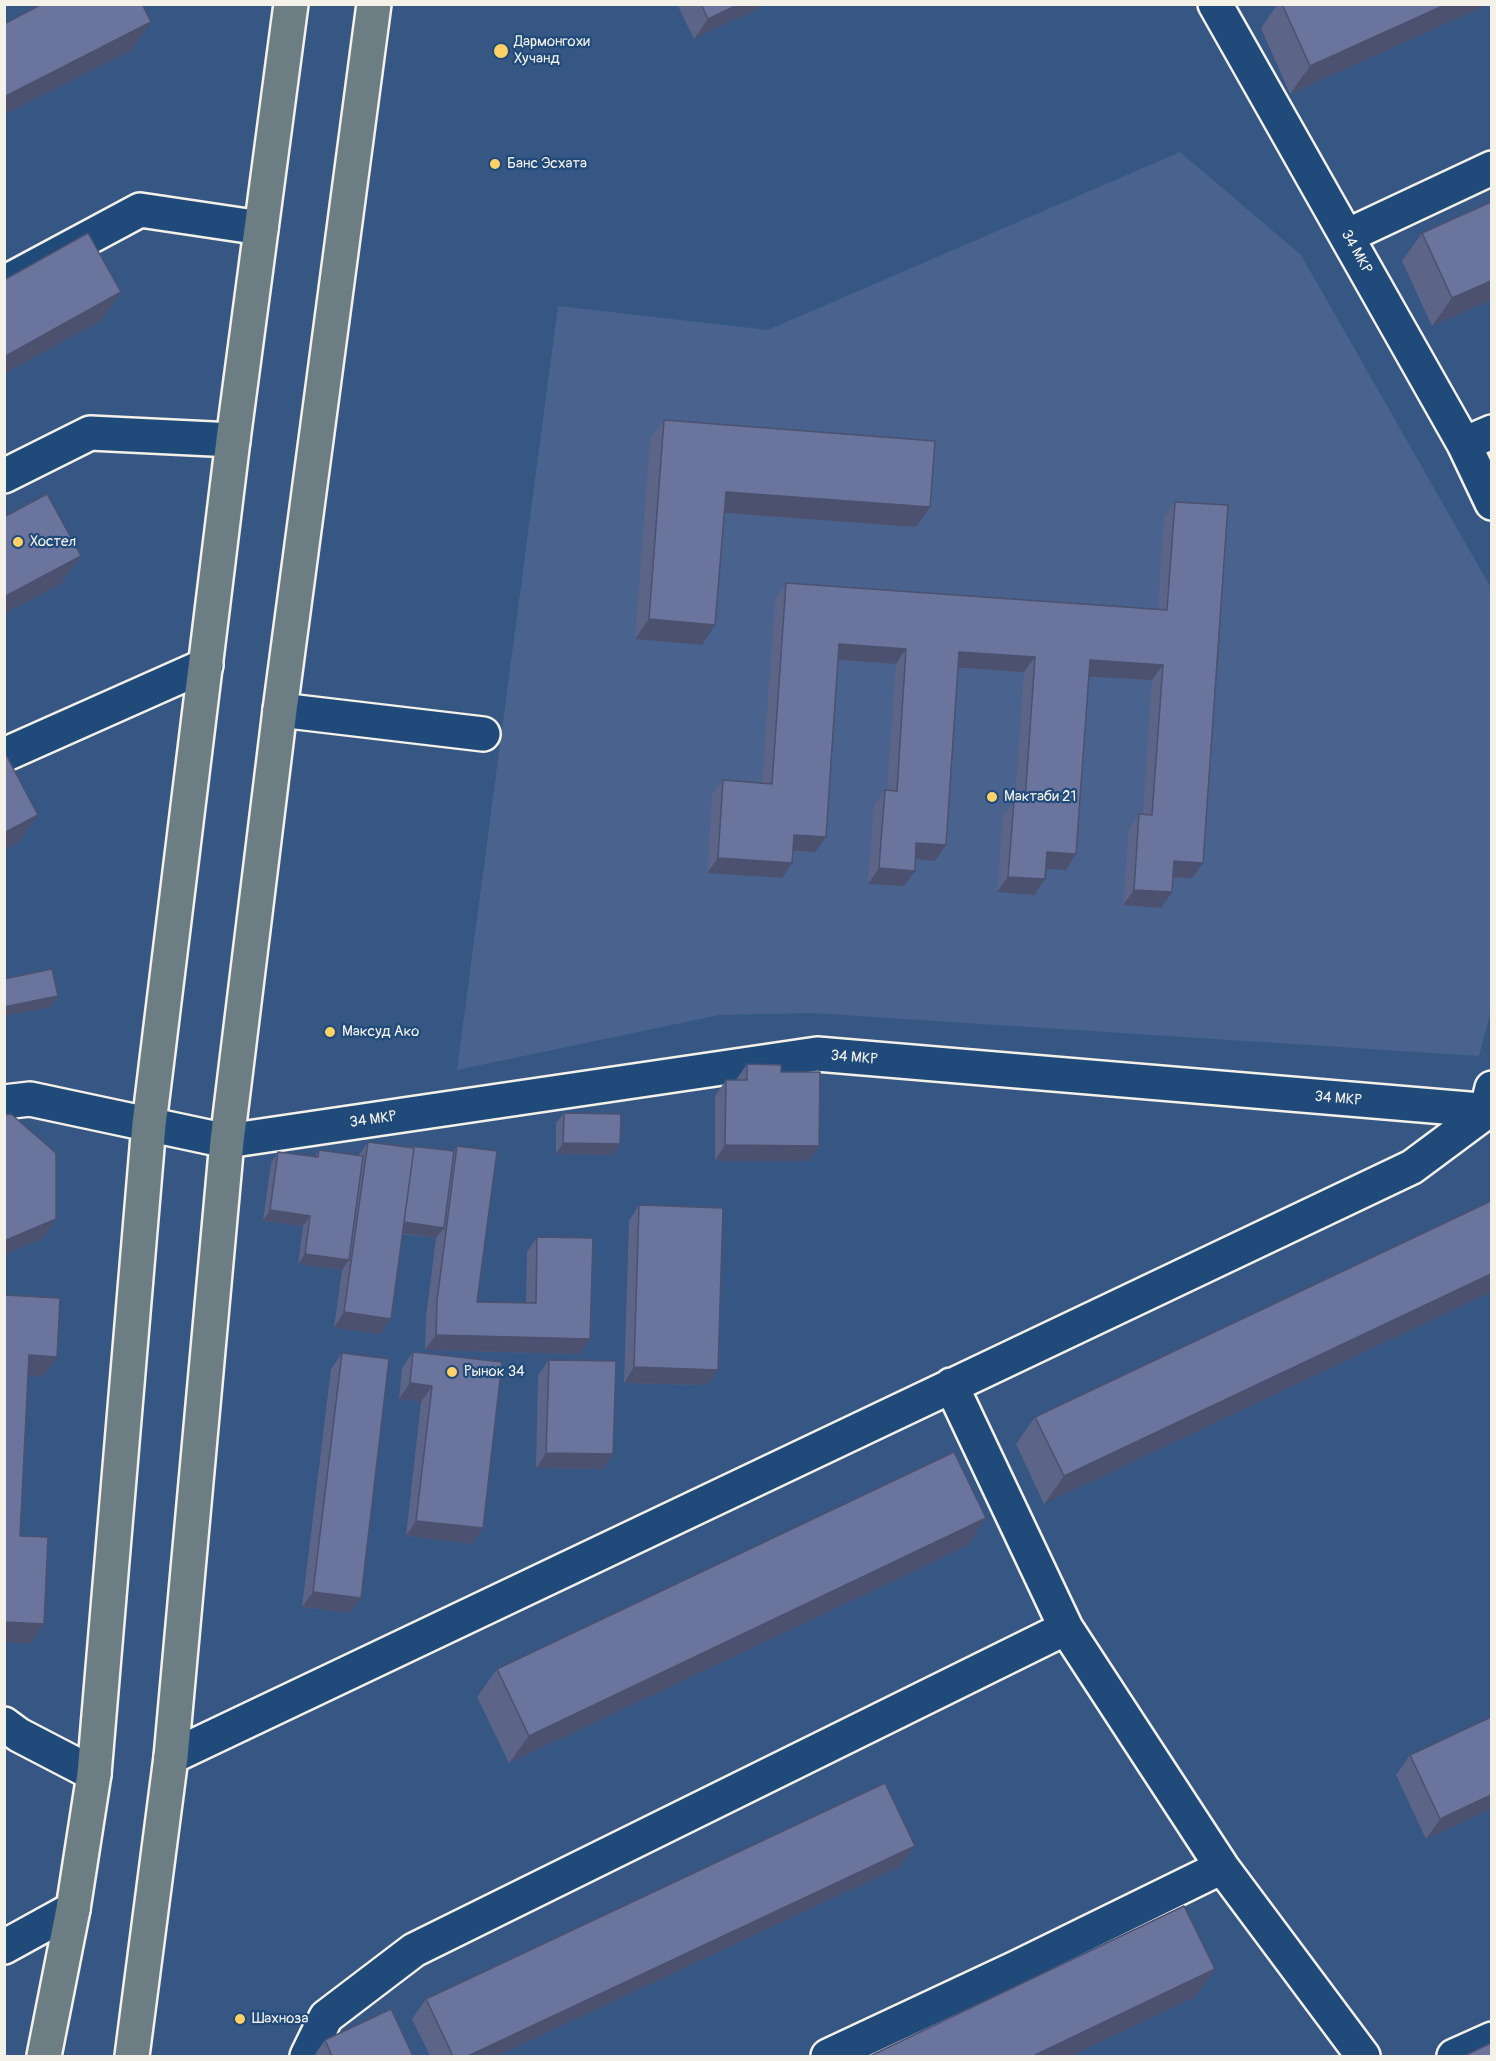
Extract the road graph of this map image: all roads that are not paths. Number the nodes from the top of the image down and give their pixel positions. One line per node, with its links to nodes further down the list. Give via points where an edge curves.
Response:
1 (291, 4): 5 (main road)
2 (374, 4): 13 (main road)
3 (1215, 4): 6 (street, 34 МКР)
4 (1491, 168): 6 (street)
5 (261, 228): 7 (street, via 140,210); 9 (main road)
6 (1347, 236): 8 (street, 34 МКР)
7 (4, 283)
8 (1478, 438): 11 (street, 34 МКР)
9 (233, 440): 10 (street, via 90,433); 12 (main road)
10 (4, 476)
11 (1491, 503)
12 (206, 664): 15 (street); 18 (main road)
13 (280, 710): 14 (street); 19 (main road)
14 (483, 734)
15 (4, 754)
16 (4, 1102): 18 (street, via 30,1099)
17 (1490, 1104): 19 (street, 34 МКР, via 817,1054); 20 (street, 34 МКР, via 1412,1167)
18 (149, 1124): 19 (street); 24 (main road)
19 (227, 1141): 23 (main road)
20 (951, 1384): 21 (street); 23 (street, 34 МКР)
21 (1066, 1628): 25 (street); 31 (street, via 414,1950 326,2017)
22 (9, 1733): 24 (street)
23 (171, 1757): 30 (main road)
24 (94, 1774): 26 (main road)
25 (1222, 1867): 32 (street); 33 (street)
26 (73, 1909): 27 (street); 29 (main road)
27 (4, 1947)
28 (1491, 2039): 34 (street)
29 (44, 2056)
30 (132, 2056)
31 (307, 2056)
32 (828, 2056)
33 (1363, 2056)
34 (1454, 2056)

